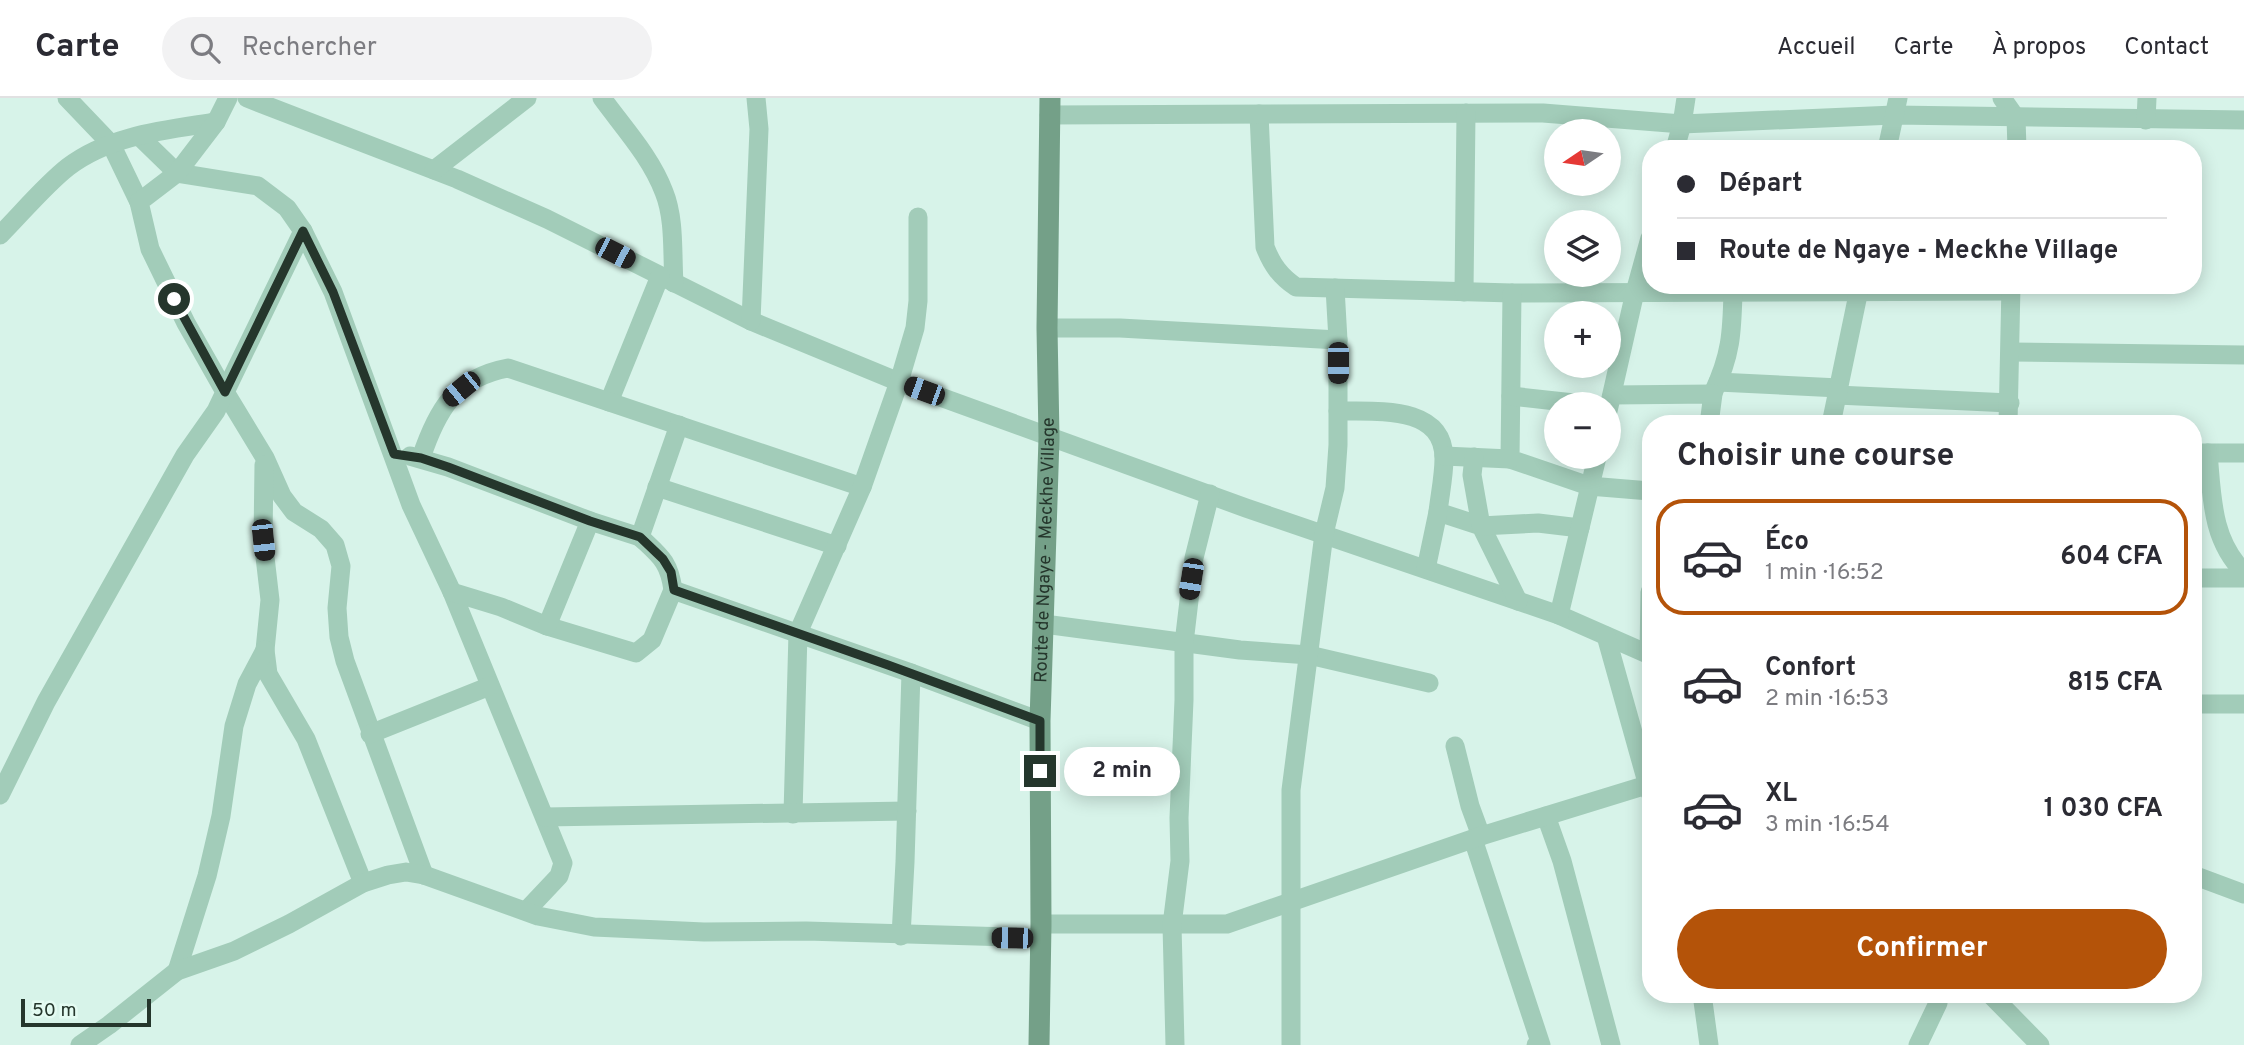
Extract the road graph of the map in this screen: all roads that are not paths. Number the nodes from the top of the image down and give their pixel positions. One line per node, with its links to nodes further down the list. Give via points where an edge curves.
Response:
1 (67, 98): 25 (street)
2 (228, 98): 19 (street)
3 (247, 98): 26 (street)
4 (527, 98): 26 (street)
5 (601, 98): 33 (street, via 652,167 664,192 669,212)
6 (756, 98): 42 (street, via 760,129)
7 (1686, 98): 20 (street)
8 (2002, 98): 15 (street)
9 (2147, 98): 17 (street)
10 (1393, 105): 14 (street); 16 (street)
11 (1049, 106): 14 (street); 43 (main road, Route de Ngaye - Meckhe Village)
12 (1543, 106): 16 (street); 20 (street)
13 (1896, 107): 15 (street); 20 (street); 23 (street)
14 (1246, 108): 34 (street, via 1271,264 1296,287)
15 (2016, 108): 17 (street); 24 (street)
16 (1466, 113): 35 (street)
17 (2146, 120): 18 (street)
18 (2244, 120)
19 (216, 122): 21 (street); 27 (street)
20 (1682, 124): 22 (street)
21 (139, 136): 25 (street); 27 (street)
22 (1678, 140)
23 (1888, 140)
24 (2017, 140)
25 (111, 144): 28 (street); 31 (street, via 69,167)
26 (434, 170): 33 (street)
27 (177, 173): 28 (street); 30 (street, via 258,186 287,208)
28 (139, 202): 50 (street, via 150,249)
29 (918, 217): 47 (street, via 915,328)
30 (303, 231): 50 (street); 65 (street, via 333,292)
31 (0, 235)
32 (1642, 267): 36 (street)
33 (667, 279): 42 (street); 54 (street)
34 (1335, 288): 35 (street); 44 (street)
35 (1464, 292): 38 (street)
36 (1635, 292): 37 (street); 38 (street); 51 (street)
37 (1642, 292)
38 (1512, 293): 52 (street)
39 (1733, 294): 48 (street, via 1732,335)
40 (1858, 294): 49 (street)
41 (2011, 294): 45 (street)
42 (751, 321): 47 (street)
43 (1047, 328): 44 (street); 62 (main road, Route de Ngaye - Meckhe Village)
44 (1338, 340): 57 (street)
45 (2011, 352): 46 (street); 56 (street)
46 (2244, 355)
47 (899, 382): 62 (street); 73 (street)
48 (1715, 388): 49 (street); 55 (street); 58 (street)
49 (1838, 391): 56 (street); 59 (street)
50 (225, 392): 68 (street); 111 (street, via 46,702)
51 (1612, 392)
52 (1510, 396): 53 (street); 71 (street)
53 (1544, 400)
54 (609, 402): 61 (street); 69 (street, via 508,368 495,370 474,378 448,399 432,425)
55 (1621, 403)
56 (2010, 403): 60 (street)
57 (1338, 411): 66 (street, via 1411,416 1438,434); 82 (street, via 1335,488)
58 (1710, 415)
59 (1833, 415)
60 (2009, 415)
61 (679, 425): 73 (street); 75 (street)
62 (1049, 438): 77 (street); 93 (main road, Route de Ngaye - Meckhe Village)
63 (2202, 453): 64 (street)
64 (2244, 453)
65 (394, 454): 69 (street); 90 (street, via 411,505)
66 (1444, 456): 67 (street); 78 (street)
67 (1474, 457): 71 (street); 80 (street, via 1472,475)
68 (265, 458): 98 (street, via 263,540 270,600); 107 (street, via 294,512 321,529 335,545 341,566 339,637)
69 (421, 458): 79 (street)
70 (2202, 458): 86 (street, via 2217,529)
71 (1510, 459): 74 (street)
72 (1594, 469): 74 (street)
73 (862, 486): 84 (street)
74 (1589, 486): 76 (street); 81 (street)
75 (657, 487): 83 (street); 84 (street)
76 (1642, 490)
77 (1210, 494): 82 (street); 97 (street, via 1194,558)
78 (1438, 512): 80 (street); 85 (street)
79 (590, 521): 83 (street); 94 (street)
80 (1481, 526): 81 (street, via 1538,523); 91 (street)
81 (1580, 528): 92 (street)
82 (1324, 534): 85 (street); 100 (street)
83 (640, 537): 89 (street, via 663,559)
84 (837, 547): 95 (street)
85 (1426, 569): 91 (street)
86 (2244, 572)
87 (2202, 578): 88 (street)
88 (2244, 578)
89 (674, 590): 94 (street, via 652,640 636,653); 95 (street)
90 (452, 592): 94 (street); 103 (street)
91 (1518, 601): 92 (street)
92 (1559, 615): 96 (street)
93 (1044, 624): 97 (street); 106 (main road, Route de Ngaye - Meckhe Village)
94 (547, 626)
95 (798, 633): 101 (street); 113 (street)
96 (1606, 636): 99 (street); 109 (street)
97 (1184, 643): 100 (street); 123 (street, via 1180,861)
98 (265, 650): 119 (street, via 268,674 306,739); 126 (street, via 247,684 234,726 207,876)
99 (1642, 652)
100 (1309, 655): 102 (street); 121 (street, via 1291,790)
101 (911, 673): 106 (street); 112 (street)
102 (1429, 682)
103 (491, 686): 107 (street); 115 (street)
104 (2202, 704): 105 (street)
105 (2244, 704)
106 (1040, 721): 124 (main road, Route de Ngaye - Meckhe Village)
107 (370, 734): 117 (street)
108 (1455, 746): 116 (street)
109 (1642, 762)
110 (1642, 789): 114 (street)
111 (0, 795)
112 (907, 811): 113 (street); 125 (street)
113 (793, 814): 115 (street)
114 (1546, 816): 116 (street); 135 (street)
115 (545, 817): 122 (street, via 562,863 559,876)
116 (1477, 837): 121 (street); 134 (street, via 1541,1045)
117 (424, 875): 119 (street, via 388,874); 122 (street)
118 (2202, 878): 120 (street)
119 (363, 883): 126 (street, via 234,951)
120 (2244, 894)
121 (1290, 902): 123 (street, via 1227,924); 133 (street)
122 (526, 911): 125 (street, via 594,927)
123 (1172, 925): 124 (street); 132 (street)
124 (1040, 931): 125 (street); 131 (main road, Route de Ngaye - Meckhe Village)
125 (901, 936)
126 (177, 971): 130 (street)
127 (1703, 1003): 136 (street)
128 (1938, 1003): 137 (street)
129 (1999, 1003): 138 (street)
130 (80, 1045)
131 (1039, 1045)
132 (1175, 1045)
133 (1291, 1045)
134 (1536, 1045)
135 (1611, 1045)
136 (1709, 1045)
137 (1917, 1045)
138 (2040, 1045)

